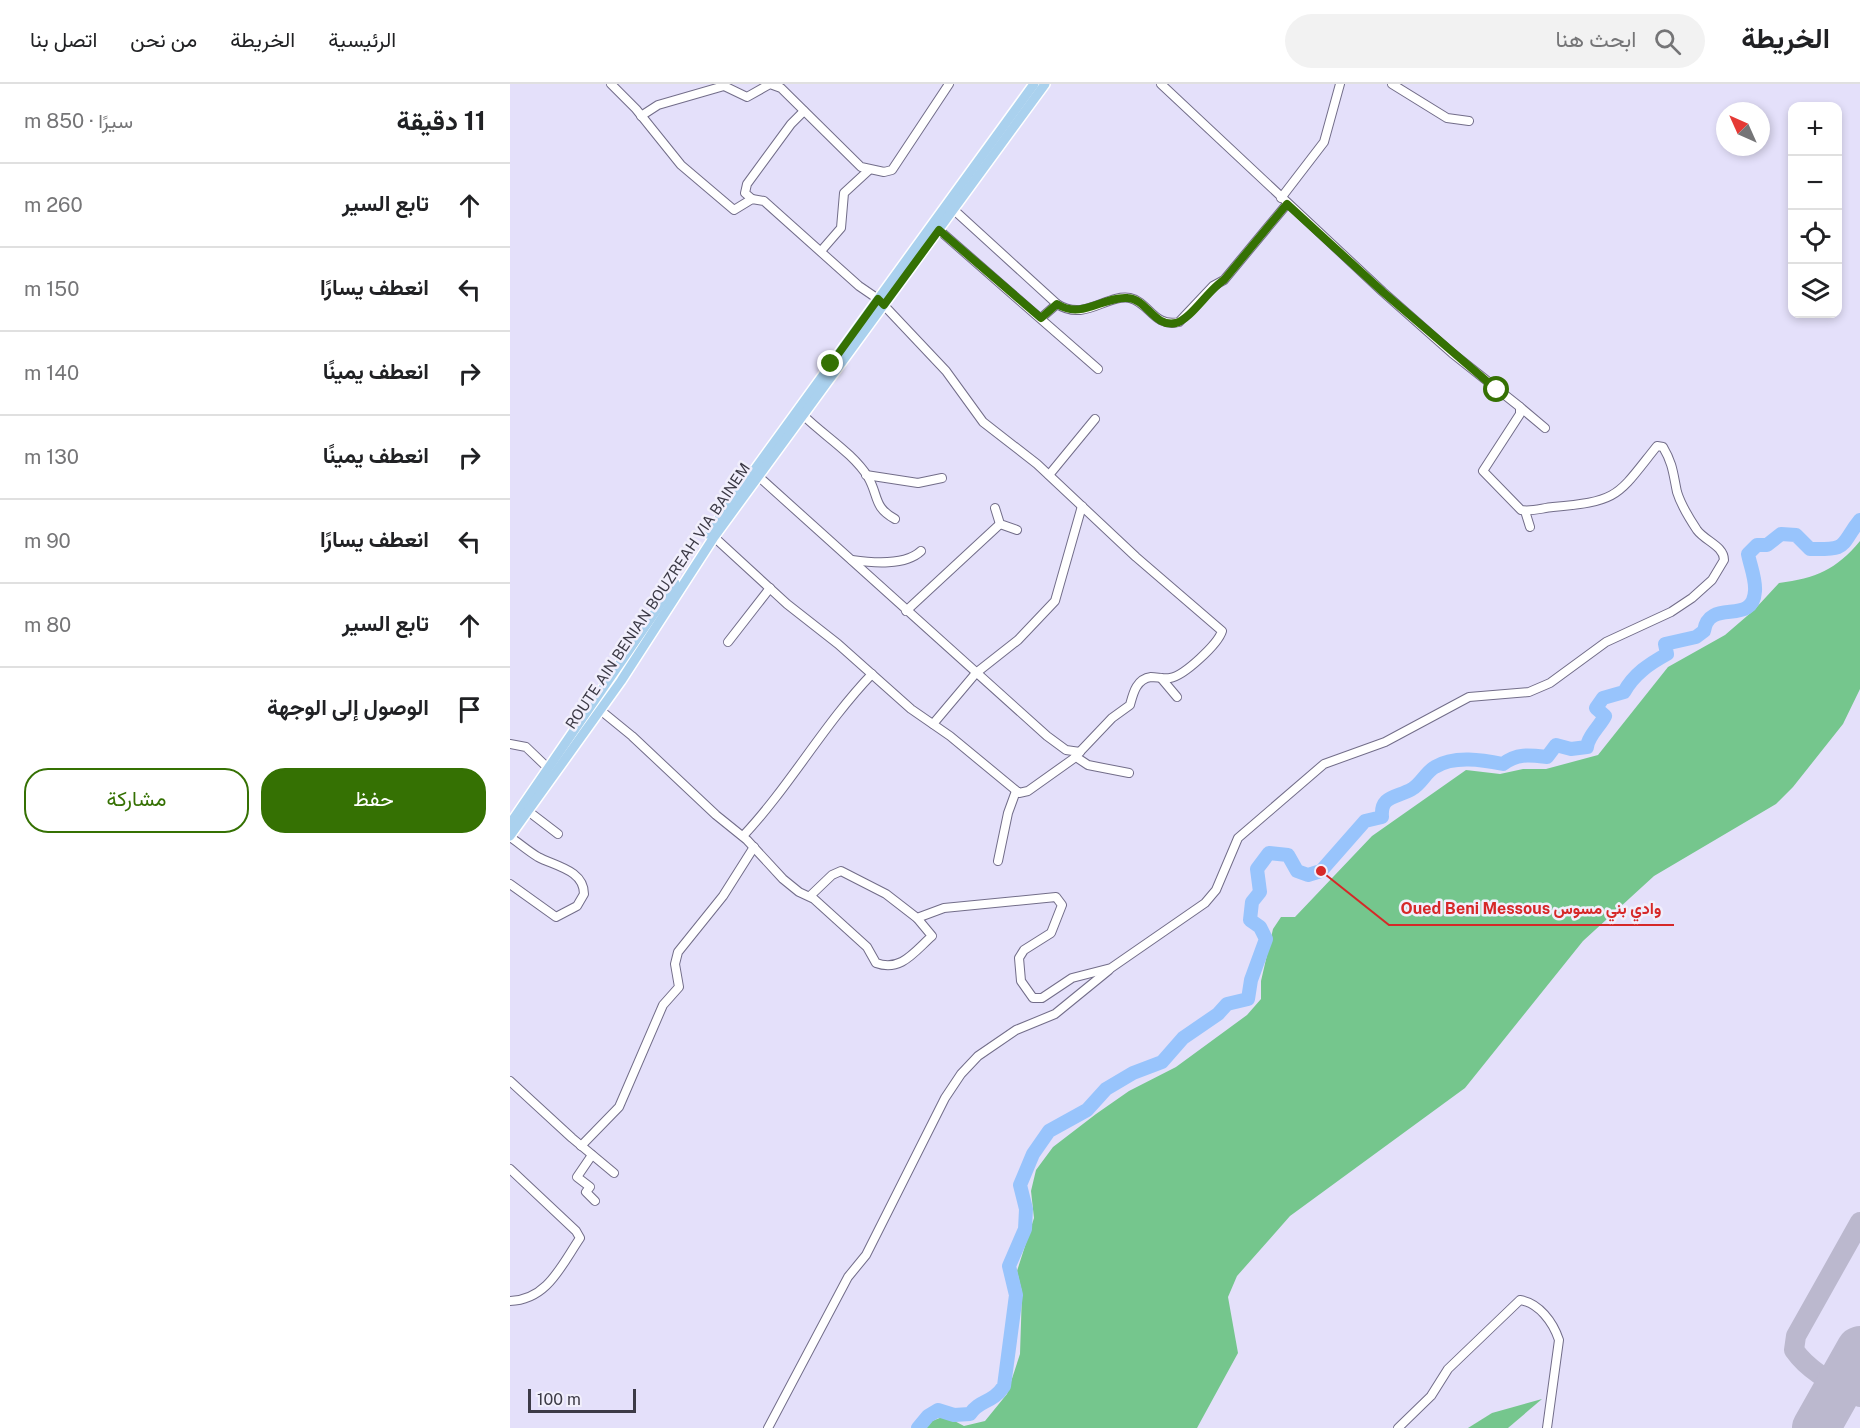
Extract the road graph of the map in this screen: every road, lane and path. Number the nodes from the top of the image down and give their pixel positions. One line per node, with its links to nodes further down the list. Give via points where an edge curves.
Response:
1 (611, 84): 9 (street)
2 (949, 84): 11 (street, via 892,170)
3 (1034, 84): 17 (main road, ROUTE AIN BENIAN BOUZREAH VIA BAINEM)
4 (1045, 84): 14 (main road, ROUTE AIN BENIAN BOUZREAH VIA BAINEM)
5 (1161, 84): 13 (street)
6 (1340, 84): 13 (street, via 1324,142)
7 (1392, 84): 10 (street, via 1447,118)
8 (804, 111): 9 (street, via 781,88 770,84 747,97 724,86 658,105); 11 (street, via 861,167); 12 (street, via 747,184 746,193)
9 (641, 116): 12 (street, via 681,165 730,209 737,210)
10 (1469, 121)
11 (869, 170): 16 (street, via 844,193 841,228)
12 (752, 199): 16 (street, via 765,201)
13 (1284, 201): 18 (street, via 1224,280 1213,286 1179,322 1160,320 1130,298 1070,311); 21 (street, via 1452,353)
14 (954, 210): 15 (main road, ROUTE AIN BENIAN BOUZREAH VIA BAINEM); 18 (street)
15 (939, 230): 17 (main road, ROUTE AIN BENIAN BOUZREAH VIA BAINEM); 19 (street)
16 (821, 251): 17 (street)
17 (881, 302): 22 (main road, ROUTE AIN BENIAN BOUZREAH VIA BAINEM); 26 (street, via 946,370 983,422); 46 (main road, ROUTE AIN BENIAN BOUZREAH VIA BAINEM, via 757,464)
18 (1057, 304): 19 (street)
19 (1041, 318): 20 (street)
20 (1098, 369)
21 (1520, 407): 24 (street); 31 (street, via 1520,414 1483,471)
22 (803, 415): 25 (street); 27 (main road, ROUTE AIN BENIAN BOUZREAH VIA BAINEM)
23 (1095, 419): 26 (street)
24 (1545, 428)
25 (866, 475): 28 (street, via 918,483); 32 (street, via 879,507)
26 (1049, 475): 29 (street)
27 (758, 476): 36 (main road, ROUTE AIN BENIAN BOUZREAH VIA BAINEM); 38 (street)
28 (942, 477)
29 (1082, 506): 42 (street, via 1054,601 1018,640); 44 (street, via 1222,631 1188,669 1170,679)
30 (995, 508): 33 (street)
31 (1525, 511): 34 (street); 63 (street, via 1574,507 1614,496 1658,446 1663,447 1673,464 1684,510 1699,533 1722,551 1724,560 1712,580 1692,598 1671,612 1605,642 1550,683 1529,692 1469,697 1385,742 1324,764 1238,838 1210,898)
32 (895, 519)
33 (1000, 524): 35 (street); 40 (street)
34 (1530, 526)
35 (1017, 530)
36 (714, 537): 39 (street); 46 (main road, ROUTE AIN BENIAN BOUZREAH VIA BAINEM)
37 (921, 551): 38 (street, via 906,559)
38 (851, 560): 40 (street)
39 (770, 588): 41 (street); 43 (street)
40 (906, 611): 42 (street)
41 (728, 642)
42 (976, 673): 47 (street); 49 (street, via 1059,745)
43 (872, 674): 47 (street); 57 (street, via 785,783 772,806)
44 (1161, 678): 45 (street); 49 (street, via 1149,677 1142,682 1132,693 1130,705)
45 (1176, 697)
46 (597, 707): 50 (main road, ROUTE AIN BENIAN BOUZREAH VIA BAINEM); 53 (main road, ROUTE AIN BENIAN BOUZREAH VIA BAINEM); 57 (street)
47 (933, 724): 52 (street)
48 (510, 744): 50 (street, via 526,747)
49 (1078, 754): 51 (street, via 1088,765); 52 (street, via 1028,791)
50 (549, 769): 54 (main road, ROUTE AIN BENIAN BOUZREAH VIA BAINEM)
51 (1129, 773)
52 (1016, 791): 59 (street)
53 (528, 811): 55 (street); 56 (main road, ROUTE AIN BENIAN BOUZREAH VIA BAINEM)
54 (510, 824)
55 (558, 834)
56 (510, 836): 60 (street, via 535,855 577,877 584,894 572,909 556,917)
57 (743, 836): 58 (street)
58 (754, 847): 61 (street, via 783,879); 65 (street, via 723,896 678,952 675,964 679,987 663,1005 619,1107)
59 (998, 861)
60 (510, 884)
61 (810, 897): 62 (street, via 835,873 846,872 886,894); 62 (street, via 867,947 876,963 888,968 900,964 932,936)
62 (917, 918): 63 (street, via 944,908 1056,897 1062,905 1051,933 1024,950 1019,958 1020,975 1029,994 1042,998 1072,978)
63 (1111, 968): 71 (street, via 1055,1014 1016,1030 986,1050 956,1080 866,1255 848,1277)
64 (510, 1080): 65 (street)
65 (581, 1146): 66 (street)
66 (592, 1155): 68 (street); 69 (street, via 577,1177 590,1187 586,1192)
67 (510, 1170): 70 (street, via 580,1238 547,1288 526,1300)
68 (614, 1173)
69 (595, 1201)
70 (510, 1301)
71 (768, 1428)
72 (1398, 1428): 73 (street, via 1431,1396 1448,1369 1520,1300 1531,1302 1554,1326 1559,1340)
73 (1547, 1428)

